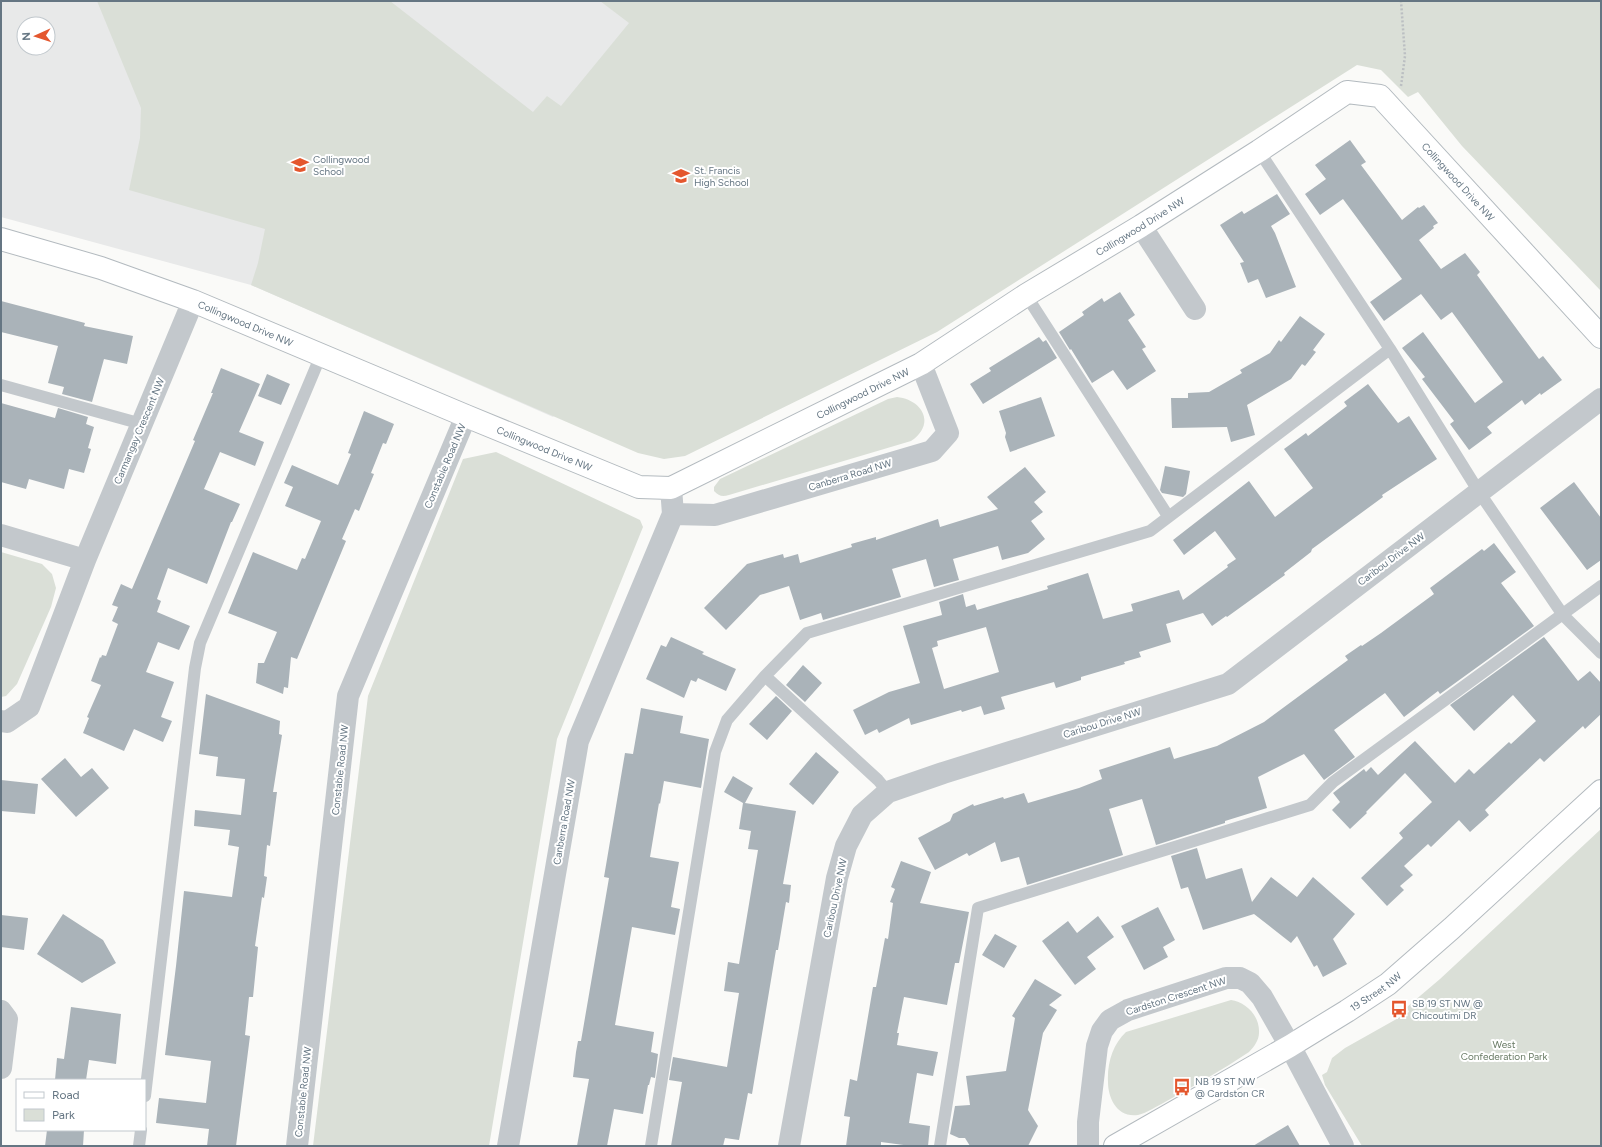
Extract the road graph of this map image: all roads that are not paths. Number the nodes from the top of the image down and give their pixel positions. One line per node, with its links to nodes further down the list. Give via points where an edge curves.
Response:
1 (1259, 151): 2 (street, Collingwood Drive NW); 7 (street, Collingwood Drive NW, via 1347,92 1380,96); 8 (lane)
2 (1141, 226): 4 (street, Collingwood Drive NW); 6 (street)
3 (1, 239): 5 (street, Collingwood Drive NW, via 101,268)
4 (1026, 295): 10 (street, Collingwood Drive NW); 18 (lane)
5 (193, 301): 9 (street, Collingwood Drive NW); 14 (street, Carmangay Crescent NW)
6 (1196, 309)
7 (1601, 337)
8 (1390, 350): 16 (lane); 18 (lane)
9 (321, 355): 13 (street, Collingwood Drive NW); 31 (lane, via 200,643)
10 (921, 364): 15 (street, Collingwood Drive NW); 17 (street, Canberra Road NW, via 948,433 932,451 715,516)
11 (1, 385): 14 (lane)
12 (1601, 399): 16 (street, Caribou Drive NW)
13 (466, 416): 15 (street, Collingwood Drive NW, via 639,487); 34 (street, Constable Road NW, via 348,696)
14 (142, 424): 20 (street, Carmangay Crescent NW)
15 (671, 488): 17 (street, Canberra Road NW)
16 (1479, 492): 22 (lane); 27 (street, Caribou Drive NW, via 1228,684)
17 (673, 514): 35 (street, Canberra Road NW, via 578,741)
18 (1168, 516): 24 (lane, via 1150,531 807,633)
19 (1, 535): 20 (street)
20 (85, 560): 25 (street, Carmangay Crescent NW, via 29,707 7,722)
21 (1601, 586): 22 (lane)
22 (1563, 615): 23 (lane); 38 (lane, via 1333,782 1310,805 978,908)
23 (1601, 653)
24 (765, 676): 27 (lane); 36 (lane, via 727,720 715,752)
25 (1, 721)
26 (1601, 791): 29 (street, 19 Street NW, via 1388,984)
27 (888, 792): 37 (street, Caribou Drive NW, via 862,815 844,852 837,878)
28 (1, 1011): 30 (street, via 7,1019)
29 (1290, 1046): 39 (street, Cardston Crescent NW, via 1262,997 1250,983 1240,978 1226,978 1128,1010 1110,1020 1102,1031 1097,1046 1088,1122); 40 (street, 19 Street NW); 41 (street, Cardston Crescent NW)
30 (1, 1068)
31 (146, 1087)
32 (141, 1131): 33 (lane)
33 (139, 1146)
34 (297, 1146)
35 (508, 1146)
36 (651, 1146)
37 (789, 1146)
38 (940, 1146)
39 (1088, 1146)
40 (1115, 1146)
41 (1343, 1146)

